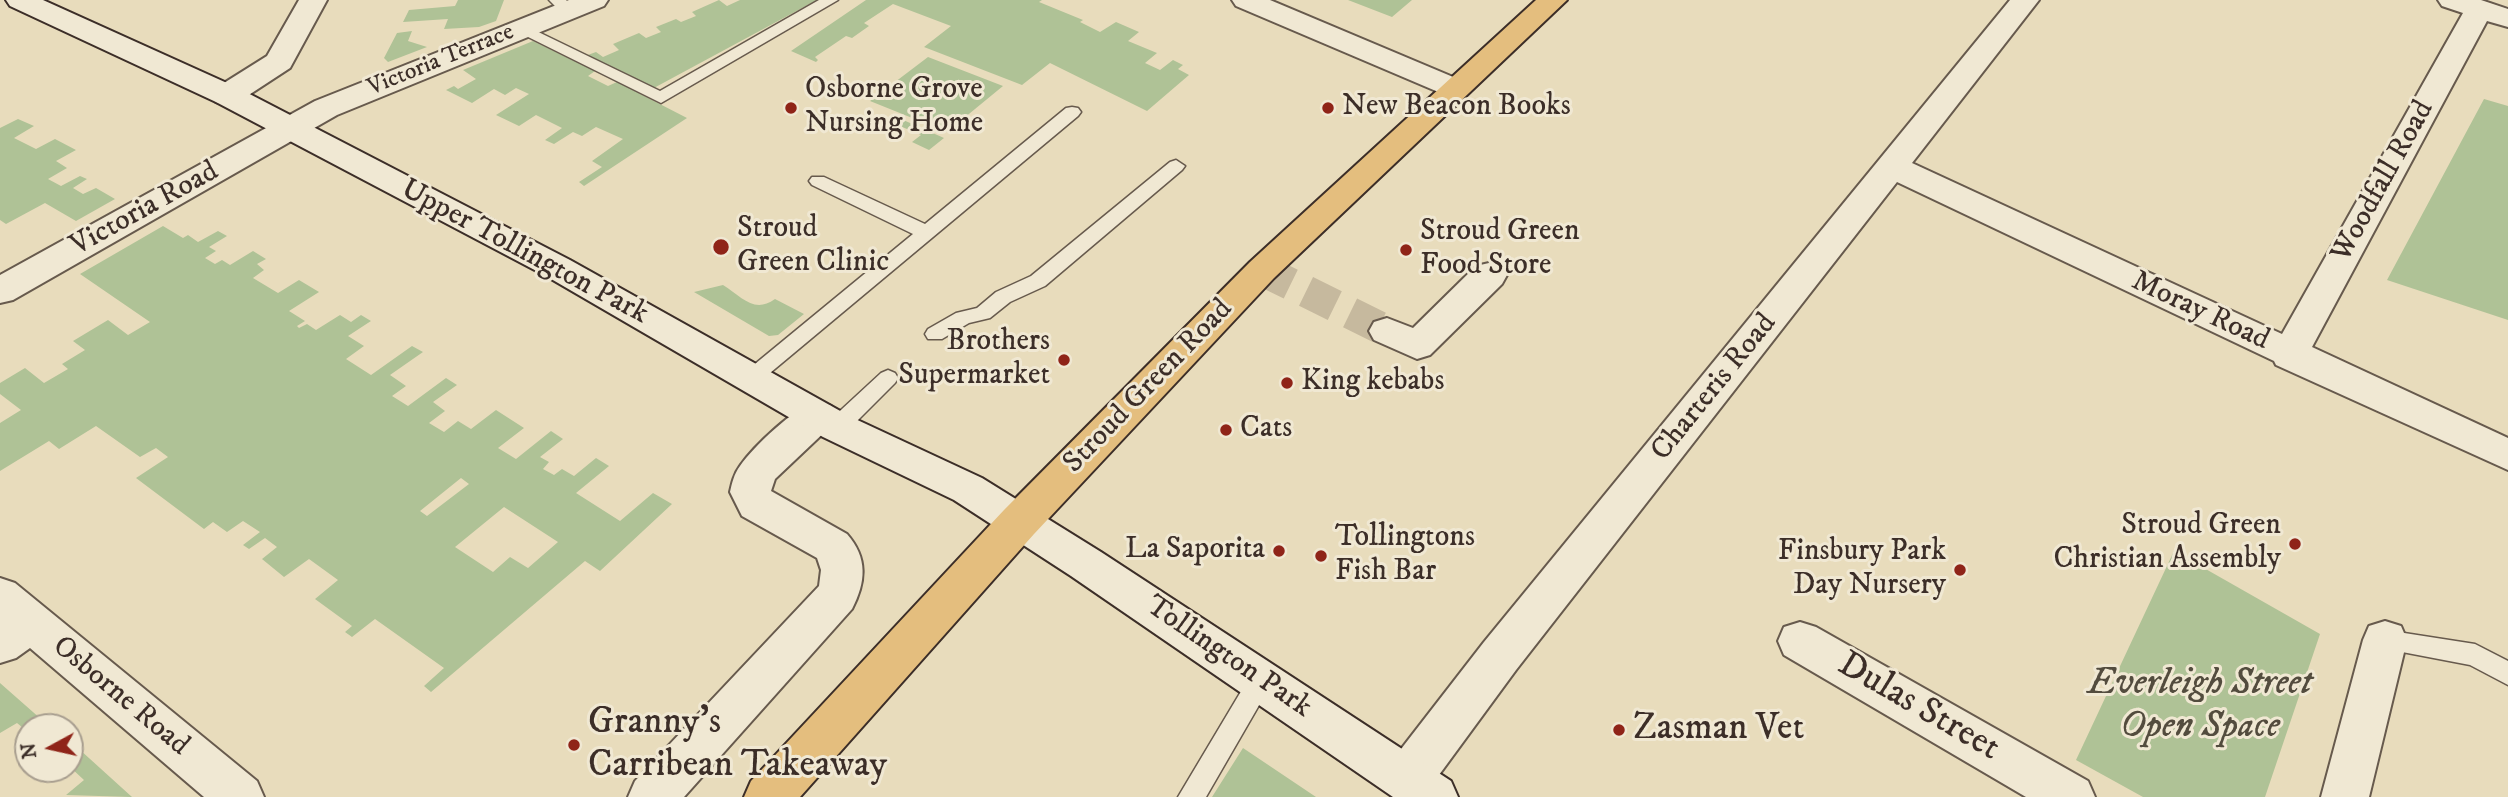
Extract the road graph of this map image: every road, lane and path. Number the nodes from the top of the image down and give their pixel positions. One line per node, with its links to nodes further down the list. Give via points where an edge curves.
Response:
1 (20, 0): 11 (street, Upper Tollington Park)
2 (313, 0): 11 (street, via 279,62)
3 (830, 0): 9 (lane, via 661,98)
4 (1246, 0): 10 (street)
5 (1553, 0): 10 (main road, Stroud Green Road)
6 (2025, 0): 15 (street, Charteris Road)
7 (573, 4): 9 (street, Victoria Terrace)
8 (2479, 9): 22 (street, Woodfall Road)
9 (520, 29): 13 (street, Victoria Terrace, via 326,108)
10 (1454, 88): 27 (main road, Stroud Green Road, via 1262,270)
11 (227, 95): 13 (street, Upper Tollington Park)
12 (1072, 112): 17 (lane)
13 (290, 129): 19 (street, Victoria Road); 23 (street, Upper Tollington Park, via 558,268)
14 (1176, 166): 21 (lane, via 1038,282)
15 (1893, 167): 22 (street, Moray Road); 33 (street, Charteris Road, via 1518,634)
16 (818, 181): 17 (lane)
17 (928, 233): 23 (lane)
18 (1489, 275): 20 (street, via 1418,346)
19 (0, 291)
20 (1387, 331)
21 (935, 334)
22 (2289, 355): 26 (street, Moray Road)
23 (751, 378): 25 (street, Upper Tollington Park)
24 (888, 378): 25 (lane)
25 (827, 422): 27 (street, Upper Tollington Park, via 940,474); 35 (street, via 761,468 750,492 757,503 840,553 842,575 837,596)
26 (2508, 455)
27 (1019, 522): 32 (street, Tollington Park); 36 (main road, Stroud Green Road)
28 (10, 621): 34 (street, Osborne Road)
29 (2385, 640): 31 (lane, via 2475,655); 39 (street)
30 (1800, 641): 38 (street, Dulas Street)
31 (2508, 674)
32 (1261, 681): 33 (street, Tollington Park); 37 (lane)
33 (1421, 787)
34 (240, 797)
35 (652, 797)
36 (768, 797)
37 (1191, 797)
38 (2071, 797)
39 (2345, 797)

